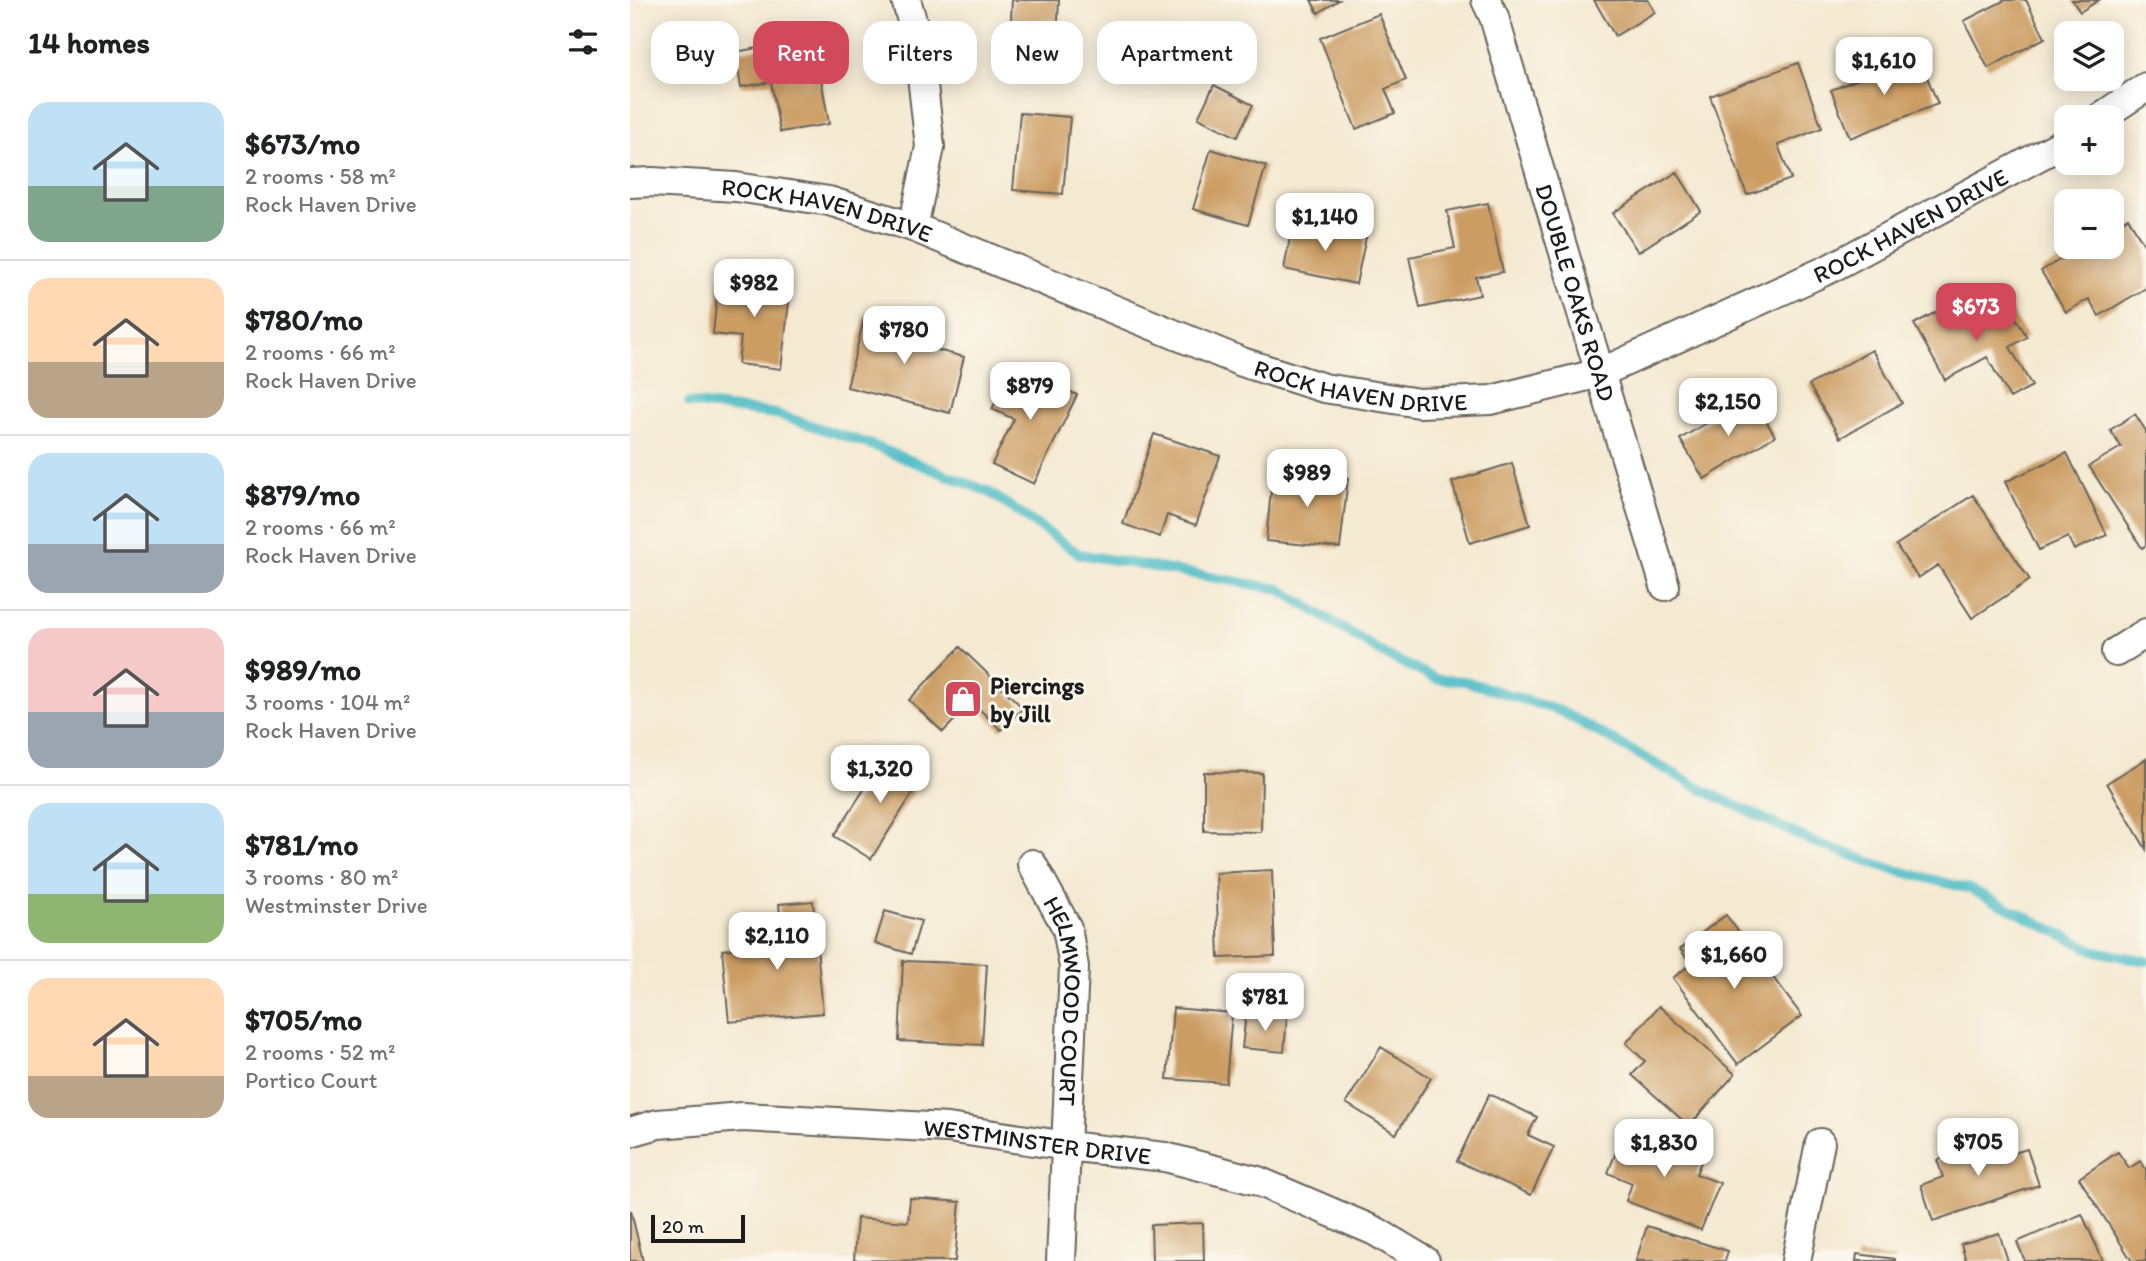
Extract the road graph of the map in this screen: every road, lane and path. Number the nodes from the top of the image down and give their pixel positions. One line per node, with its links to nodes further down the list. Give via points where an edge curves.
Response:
1 (906, 0): 7 (street, via 918,41 930,147)
2 (1486, 0): 8 (street, DOUBLE OAKS ROAD)
3 (2146, 87): 4 (street)
4 (2119, 105)
5 (2054, 148): 8 (street, ROCK HAVEN DRIVE, via 1829,269)
6 (630, 183): 7 (street, ROCK HAVEN DRIVE, via 736,187 829,201)
7 (913, 227): 8 (street, ROCK HAVEN DRIVE, via 1242,362 1324,387 1419,403 1491,400)
8 (1600, 373): 9 (street, DOUBLE OAKS ROAD)
9 (1665, 586)
10 (2146, 633): 11 (street)
11 (2116, 652)
12 (1032, 864): 15 (street, HELMWOOD COURT, via 1067,928 1074,967)
13 (630, 1132): 15 (street, WESTMINSTER DRIVE, via 658,1124 742,1116 948,1128)
14 (1820, 1143): 18 (street)
15 (1067, 1146): 16 (street, HELMWOOD COURT); 17 (street, WESTMINSTER DRIVE, via 1164,1157 1258,1181 1375,1231)
16 (1061, 1261)
17 (1425, 1261)
18 (1796, 1261)

